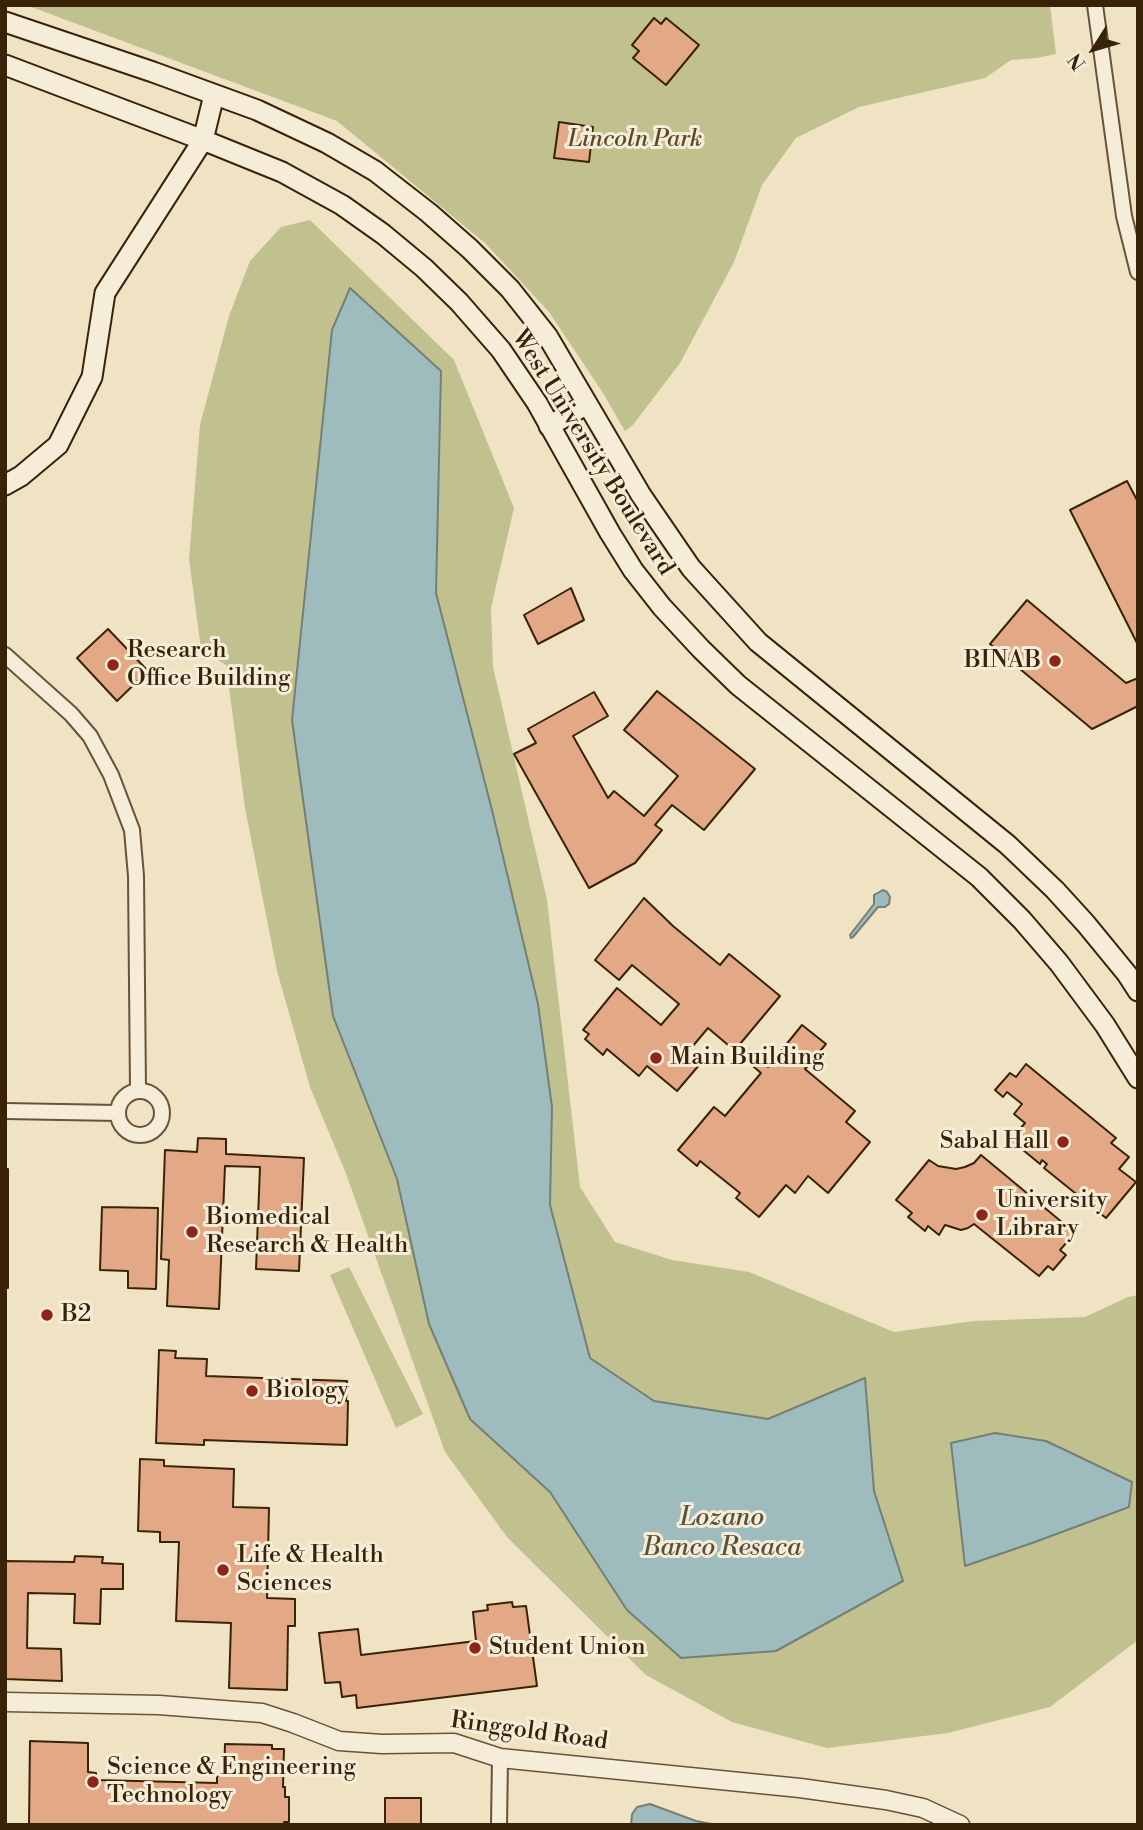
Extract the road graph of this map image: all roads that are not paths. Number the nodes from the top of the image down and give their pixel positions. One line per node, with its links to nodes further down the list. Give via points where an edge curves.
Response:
1 (1096, 5): 6 (street, via 1124,216)
2 (5, 22): 4 (main road, West University Boulevard)
3 (5, 65): 5 (main road, West University Boulevard)
4 (214, 95): 5 (main road); 7 (main road, West University Boulevard, via 327,143 375,171 429,213 510,289 548,337)
5 (203, 140): 8 (main road, West University Boulevard, via 282,172 383,234 459,302 501,350); 9 (main road, via 105,293 92,377 58,445)
6 (1138, 272)
7 (587, 404): 8 (main road); 11 (main road, West University Boulevard, via 640,495 691,568 758,642 1008,845 1086,924)
8 (549, 426): 12 (main road, West University Boulevard, via 633,570 662,607 738,685 979,877 1067,973)
9 (5, 485)
10 (5, 655): 13 (street, via 90,736 132,830)
11 (1138, 991)
12 (1138, 1079)
13 (138, 1090): 15 (street, via 123,1098); 15 (street, via 157,1098 162,1111 159,1125 148,1133 134,1134 122,1126)
14 (5, 1111): 15 (street)
15 (118, 1113)
16 (5, 1702): 17 (street, Ringgold Road, via 159,1705 262,1713 339,1741 454,1743)
17 (500, 1758): 18 (street); 19 (street, Ringgold Road, via 886,1800 923,1808)
18 (499, 1825)
19 (960, 1825)

